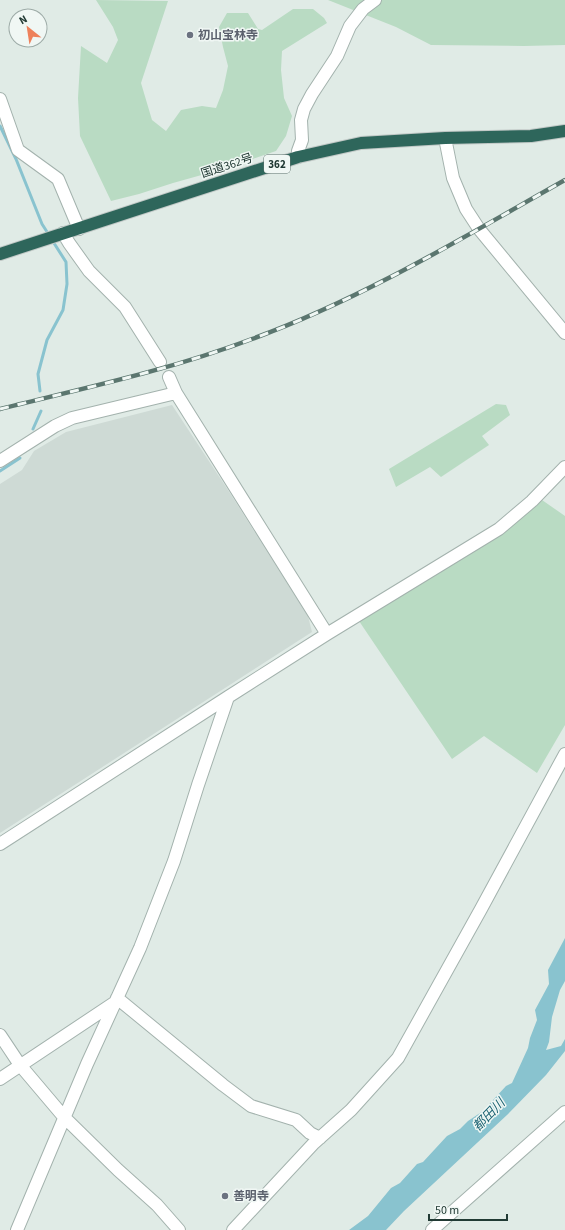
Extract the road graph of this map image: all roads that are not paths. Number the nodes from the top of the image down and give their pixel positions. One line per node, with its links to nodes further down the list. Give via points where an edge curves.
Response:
1 (375, 0): 5 (street, via 363,9 350,26 337,56 304,110)
2 (0, 99): 6 (street, via 18,150 58,179)
3 (565, 131): 4 (highway, 国道362号 / 362, via 531,136)
4 (444, 138): 5 (highway, 国道362号 / 362, via 361,143); 9 (street, via 453,178 466,209 479,229)
5 (298, 158): 6 (highway, 国道362号 / 362)
6 (79, 229): 7 (highway, 国道362号 / 362)
7 (62, 233): 8 (highway, 国道362号 / 362); 10 (street, via 89,271 125,307)
8 (0, 254)
9 (565, 333)
10 (160, 362)
11 (169, 378): 12 (street)
12 (176, 393): 13 (street, via 72,418); 15 (street)
13 (0, 461)
14 (565, 467): 15 (street, via 532,501 499,529)
15 (327, 634): 16 (street)
16 (228, 696): 18 (street); 19 (street, via 174,861 140,948)
17 (565, 754): 25 (street, via 398,1058 351,1110)
18 (0, 844)
19 (116, 1000): 21 (street); 24 (street); 25 (street, via 251,1106 296,1120)
20 (0, 1035): 21 (street)
21 (20, 1065): 22 (street); 24 (street)
22 (0, 1079)
23 (565, 1112): 29 (street)
24 (64, 1117): 26 (street); 27 (street, via 157,1205)
25 (320, 1138): 28 (street)
26 (16, 1230)
27 (179, 1230)
28 (233, 1230)
29 (432, 1230)

